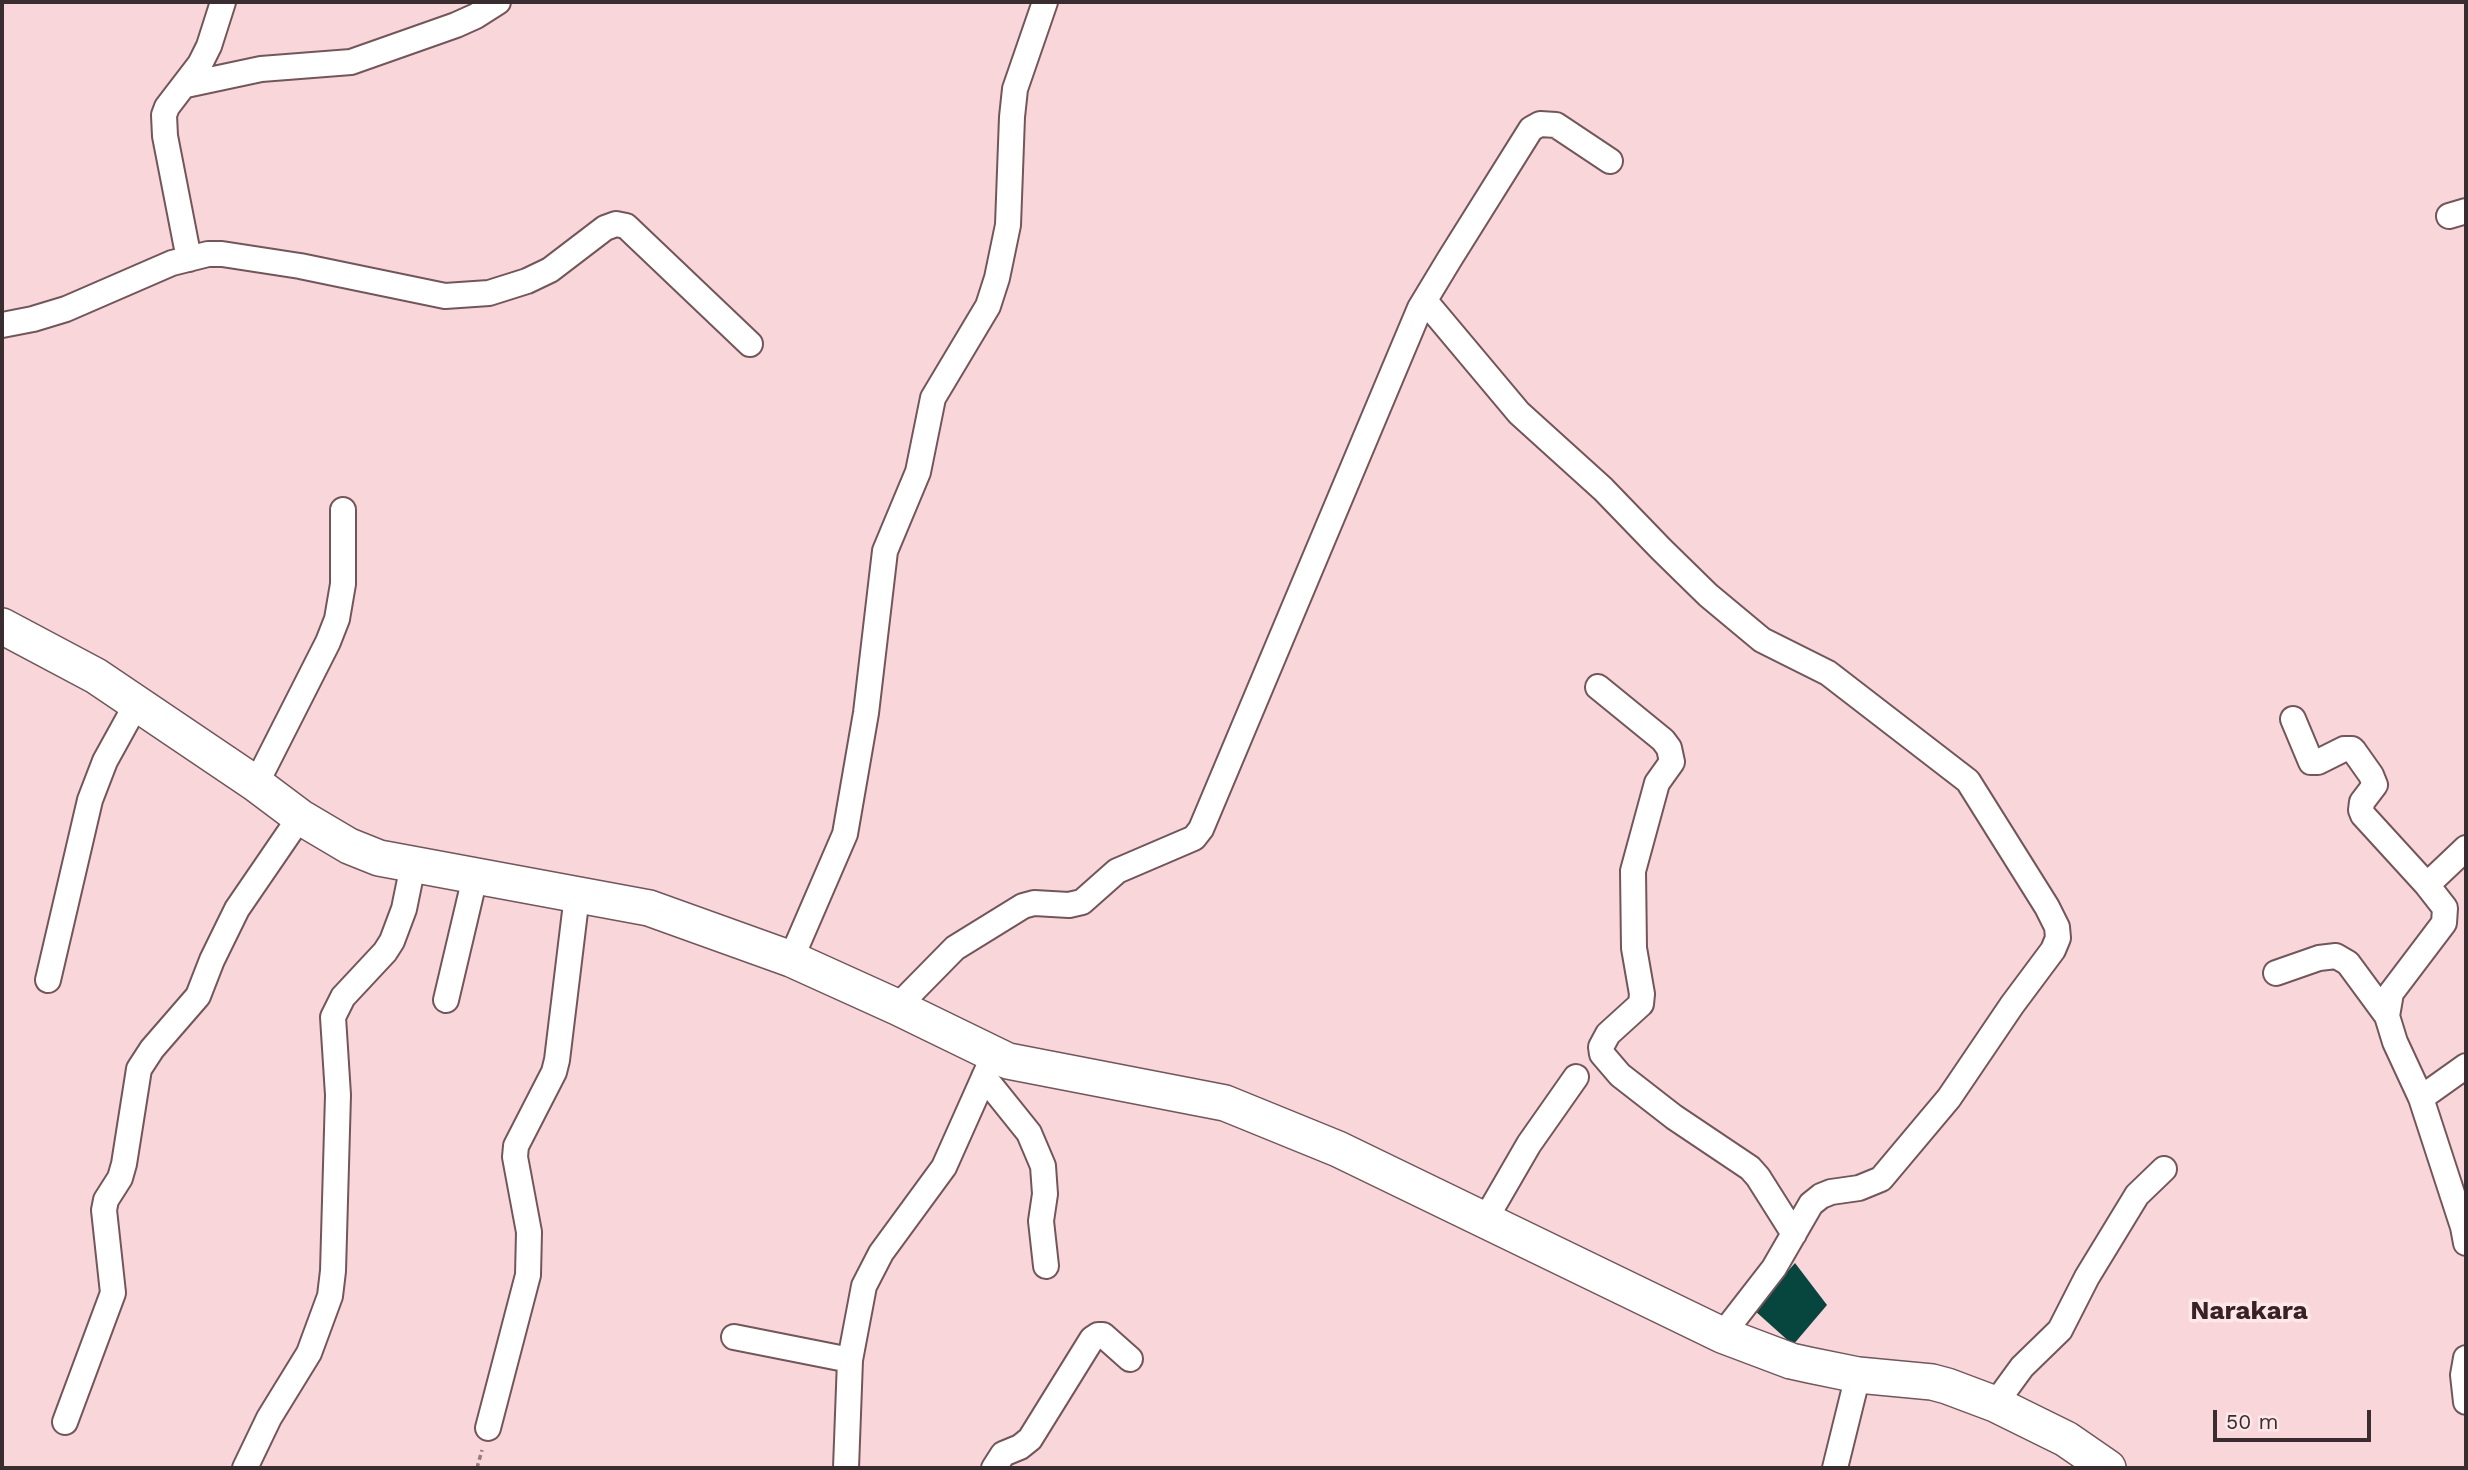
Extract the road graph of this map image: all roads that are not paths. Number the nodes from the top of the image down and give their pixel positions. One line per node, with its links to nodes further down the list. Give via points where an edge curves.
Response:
1 (223, 2): 4 (street, via 209,46)
2 (498, 2): 4 (street, via 456,25 351,62 261,69)
3 (1045, 2): 22 (street, via 1015,89 1008,225 997,278 988,306 933,398 918,472 885,551 866,713 845,834)
4 (186, 85): 6 (street, via 167,107 164,124)
5 (1610, 161): 7 (street, via 1556,125 1540,124 1531,129)
6 (189, 259): 8 (street, via 66,309); 9 (street, via 222,254 445,296 468,295 527,281 550,270 605,228 626,226)
7 (1424, 301): 26 (street, via 1201,829 1194,838 1117,871 1082,902 1023,906 955,948); 34 (street, via 1519,413 1603,489 1708,595 1762,640 1828,673 1968,782 2057,927 2053,950 1956,1089 1888,1172 1873,1184 1821,1196)
8 (2, 325)
9 (750, 344)
10 (343, 510): 15 (street, via 343,584 337,619)
11 (2, 626): 13 (street, via 66,658)
12 (1598, 687): 34 (street, via 1663,740 1672,762 1657,783 1633,871 1634,948 1641,1004 1608,1034 1602,1054 1620,1075 1750,1168)
13 (137, 702): 15 (street); 24 (street, via 90,800)
14 (2293, 719): 20 (street, via 2311,762 2354,751 2375,785 2360,806 2363,815)
15 (256, 784): 16 (street)
16 (300, 817): 18 (street, via 349,846); 45 (street, via 237,909 192,1005 139,1069 124,1164 104,1210 113,1293)
17 (2466, 848): 20 (street)
18 (413, 865): 19 (street); 47 (street, via 393,941 343,997 333,1017 338,1095 332,1284 309,1353)
19 (475, 877): 21 (street); 25 (street)
20 (2427, 885): 27 (street, via 2445,908 2444,923 2391,993)
21 (577, 895): 22 (street, via 649,908); 46 (street, via 557,1060 516,1146 529,1232 528,1275)
22 (791, 959): 26 (street)
23 (2276, 973): 27 (street, via 2336,956 2348,963)
24 (48, 980)
25 (446, 1000)
26 (897, 1007): 28 (street)
27 (2387, 1016): 31 (street)
28 (989, 1066): 33 (street, via 1008,1061 1225,1103 1338,1149); 36 (street, via 1043,1166 1041,1221); 41 (street, via 944,1167 870,1269)
29 (2466, 1066): 31 (street)
30 (1576, 1077): 33 (street, via 1529,1143)
31 (2421, 1098): 35 (street)
32 (2164, 1169): 44 (street, via 2137,1195 2060,1330 2022,1367)
33 (1485, 1220): 37 (street)
34 (1794, 1234): 37 (street)
35 (2466, 1243)
36 (1046, 1266)
37 (1722, 1335): 42 (street, via 1791,1361)
38 (734, 1337): 41 (street)
39 (2466, 1358): 43 (street)
40 (1129, 1359): 49 (street, via 1103,1335 1092,1339 1030,1439 1003,1454)
41 (850, 1360): 48 (street)
42 (1858, 1375): 44 (street, via 1933,1382); 50 (street)
43 (2466, 1402)
44 (1995, 1404): 51 (street, via 2066,1439)
45 (65, 1422)
46 (488, 1428)
47 (245, 1468)
48 (846, 1468)
49 (994, 1468)
50 (1835, 1468)
51 (2108, 1468)

